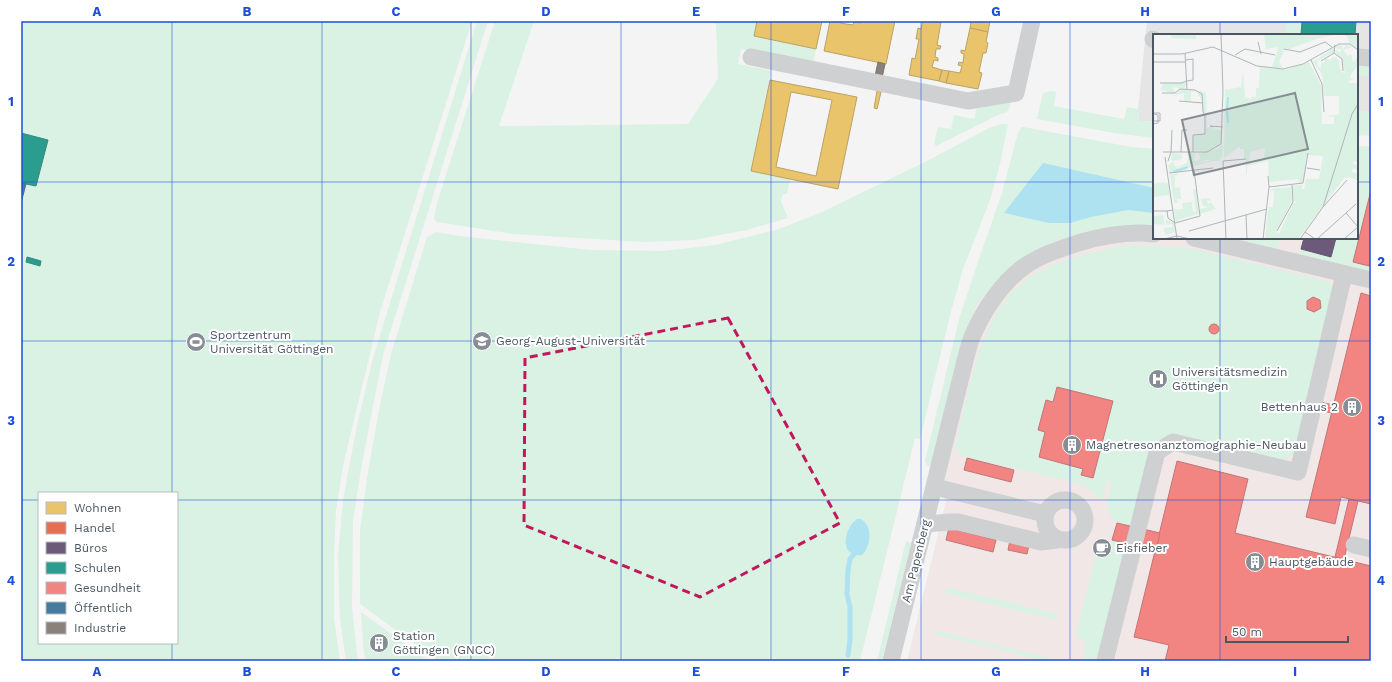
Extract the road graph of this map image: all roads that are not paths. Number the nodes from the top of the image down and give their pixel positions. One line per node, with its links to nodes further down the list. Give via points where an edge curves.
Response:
1 (1032, 21): 2 (street, via 1016,93 968,101)
2 (751, 57)
3 (1358, 57): 4 (street)
4 (1371, 58)
5 (1153, 234): 9 (street, Am Papenberg, via 1118,235 1056,250 1025,266 1001,288 985,311 972,338)
6 (1198, 239): 7 (street)
7 (1344, 274): 8 (street); 16 (street, via 1298,472 1173,442 1157,452)
8 (1371, 280)
9 (934, 487): 10 (street); 11 (street, Am Papenberg)
10 (1045, 514): 12 (street, via 1046,528); 12 (street, via 1052,505 1063,500 1076,503 1084,512 1086,522 1081,534 1070,540)
11 (925, 524): 12 (street, via 958,522 1041,542); 15 (street, Am Papenberg)
12 (1057, 540)
13 (1354, 545): 14 (street)
14 (1371, 549)
15 (891, 661)
16 (1105, 661)

